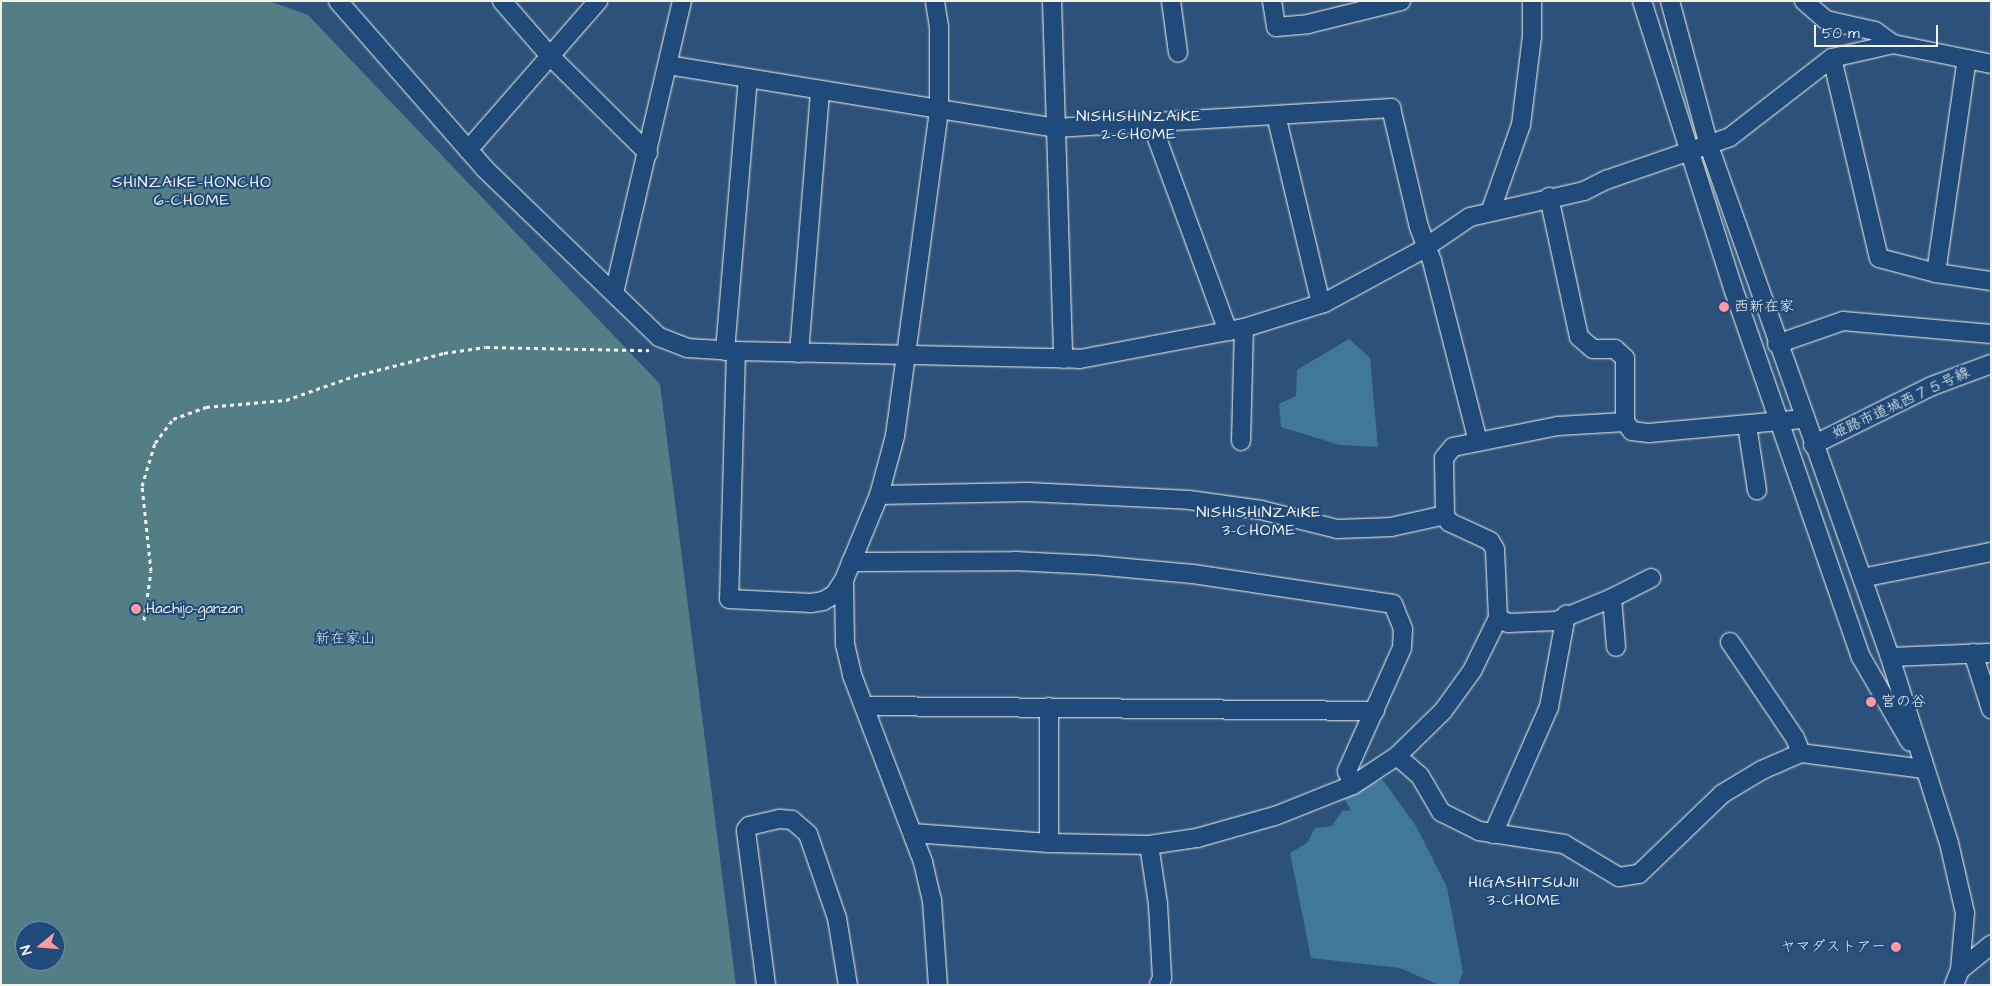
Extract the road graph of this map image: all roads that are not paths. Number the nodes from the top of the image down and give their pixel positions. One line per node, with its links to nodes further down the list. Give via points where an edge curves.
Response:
1 (338, 1): 28 (street)
2 (502, 1): 16 (street)
3 (598, 1): 16 (street)
4 (682, 1): 20 (street)
5 (935, 1): 23 (street, via 939,27)
6 (1052, 1): 26 (street)
7 (1171, 1): 15 (street)
8 (1272, 1): 9 (street, via 1276,27 1308,24)
9 (1401, 1)
10 (1532, 1): 32 (street, via 1532,37 1520,125)
11 (1642, 1): 30 (street)
12 (1670, 1): 27 (street)
13 (1804, 1): 14 (street, via 1824,18 1875,31)
14 (1893, 44): 17 (street); 18 (street)
15 (1178, 54)
16 (550, 56): 28 (street); 29 (street)
17 (1832, 58): 27 (street, via 1730,137); 34 (street, via 1879,258)
18 (1966, 59): 19 (street); 34 (street)
19 (1991, 64)
20 (668, 65): 21 (street); 29 (street)
21 (748, 78): 22 (street); 41 (street)
22 (820, 90): 23 (street); 42 (street)
23 (939, 109): 26 (street); 43 (street)
24 (1276, 114): 25 (street); 33 (street, via 1391,108); 37 (street)
25 (1151, 122): 26 (street); 38 (street)
26 (1056, 128): 44 (street)
27 (1709, 146): 30 (street); 40 (street)
28 (468, 150): 36 (street)
29 (648, 153): 36 (street)
30 (1688, 153): 31 (street); 48 (street)
31 (1550, 202): 32 (street); 46 (street, via 1579,338 1593,349 1615,349 1625,358)
32 (1491, 210): 33 (street, via 1470,217)
33 (1428, 252): 37 (street, via 1420,251); 50 (street)
34 (1936, 273): 35 (street)
35 (1991, 281)
36 (614, 293): 41 (street, via 659,337 672,344)
37 (1321, 304): 38 (street)
38 (1236, 330): 44 (street, via 1097,357); 51 (street)
39 (1991, 334): 40 (street, via 1843,321)
40 (1777, 344): 47 (street)
41 (731, 351): 42 (street); 60 (street, via 729,599 811,603 834,595)
42 (799, 353): 43 (street)
43 (906, 356): 44 (street); 54 (street, via 893,445)
44 (1063, 359)
45 (1991, 364): 52 (street, 姫路市道城西７５号線, via 1932,386)
46 (1626, 418): 49 (street, via 1632,431 1649,434); 50 (street)
47 (1804, 419): 48 (street); 52 (street)
48 (1778, 422): 49 (street); 73 (street, via 1861,657)
49 (1746, 424): 53 (street)
50 (1477, 435): 55 (street, via 1453,447 1444,458)
51 (1242, 441)
52 (1813, 445): 59 (street)
53 (1757, 490)
54 (879, 495): 55 (street, via 1028,492 1189,500 1262,510 1337,529 1391,527); 57 (street)
55 (1445, 515): 63 (street, via 1449,522 1490,541 1495,549)
56 (1991, 552): 59 (street)
57 (851, 562): 60 (street); 70 (street, via 1015,561 1094,565 1193,574 1393,604 1403,629 1402,648)
58 (1651, 578): 61 (street)
59 (1862, 578): 66 (street)
60 (844, 580): 67 (street, via 845,644 852,675)
61 (1612, 598): 62 (street); 65 (street)
62 (1566, 616): 63 (street, via 1556,621 1518,622); 76 (street, via 1549,707)
63 (1498, 618): 72 (street, via 1472,671 1443,711)
64 (1730, 642): 71 (street, via 1795,738)
65 (1616, 648)
66 (1890, 657): 69 (street, via 1981,653); 73 (street)
67 (866, 706): 68 (street); 75 (street)
68 (1049, 707): 70 (street); 77 (street)
69 (1991, 709)
70 (1375, 711): 74 (street, via 1347,771)
71 (1801, 753): 73 (street); 76 (street, via 1762,770 1722,794 1639,874 1619,876 1564,844)
72 (1397, 756): 74 (street); 76 (street, via 1420,776 1441,812 1478,831)
73 (1925, 769): 80 (street, via 1960,882 1965,913)
74 (1353, 785): 78 (street, via 1275,816 1197,838)
75 (913, 833): 77 (street); 83 (street, via 932,900)
76 (1493, 834)
77 (1049, 843): 78 (street)
78 (1149, 845): 84 (street, via 1158,904)
79 (1991, 945): 80 (street)
80 (1957, 977)
81 (766, 985): 82 (street, via 746,830 749,826 780,819 792,820 808,834 837,918)
82 (848, 985)
83 (938, 985)
84 (1160, 985)

